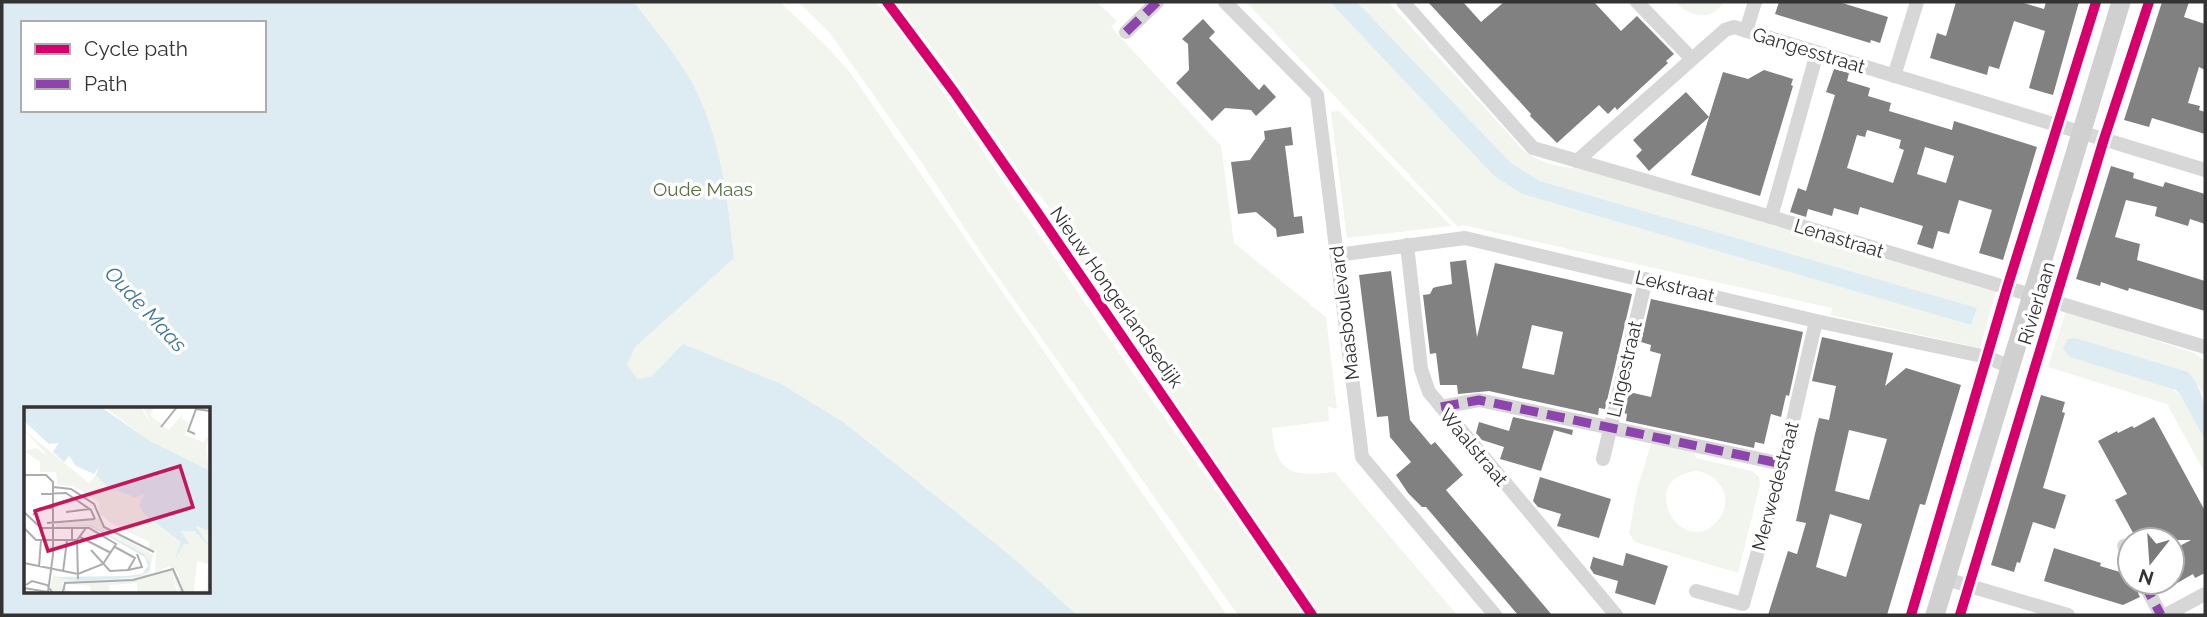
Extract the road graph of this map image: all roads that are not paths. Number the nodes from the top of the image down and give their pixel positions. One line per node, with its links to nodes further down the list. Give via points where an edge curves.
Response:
1 (1157, 2): 9 (street)
2 (1224, 2): 18 (street, Maasboulevard, via 1317,95)
3 (1403, 2): 14 (street, via 1533,148)
4 (1637, 2): 11 (street)
5 (1755, 2): 8 (street)
6 (1917, 2): 12 (street)
7 (2121, 2): 13 (street, Rivierlaan)
8 (1746, 31): 10 (street, Gangesstraat); 11 (street, Gangesstraat, via 1725,30)
9 (1126, 32)
10 (1817, 53): 12 (street, Gangesstraat); 16 (street, Lenastraat)
11 (1692, 58): 14 (street, Gangesstraat)
12 (1894, 76): 13 (street, Gangesstraat)
13 (2081, 133): 15 (street, Gangesstraat); 20 (street, Rivierlaan)
14 (1577, 161): 16 (street)
15 (2205, 170)
16 (1771, 218): 20 (street, Lenastraat)
17 (1406, 245): 18 (street, Lekstraat); 19 (street, Lekstraat, via 1465,238); 24 (street, Waalstraat, via 1421,369 1429,392)
18 (1336, 256): 32 (street, Maasboulevard, via 1362,457)
19 (1646, 279): 21 (street, Lekstraat); 25 (street, Lingestraat)
20 (2032, 295): 22 (street, Lenastraat); 23 (street, Rivierlaan)
21 (1816, 321): 23 (street, Lekstraat, via 1987,357); 27 (street, Merwedestraat)
22 (2205, 347)
23 (2010, 367): 28 (street, Rivierlaan)
24 (1441, 407): 25 (street, via 1479,400); 33 (street, Waalstraat)
25 (1610, 429): 26 (street, Lingestraat); 27 (street)
26 (1603, 459)
27 (1783, 464): 29 (street, Merwedestraat, via 1743,604)
28 (1946, 579): 34 (street, Rivierlaan); 35 (street)
29 (1696, 591)
30 (2205, 594): 37 (street)
31 (2151, 596): 36 (street)
32 (1495, 615)
33 (1616, 615)
34 (1935, 615)
35 (2067, 615)
36 (2161, 615)
37 (2166, 615)

